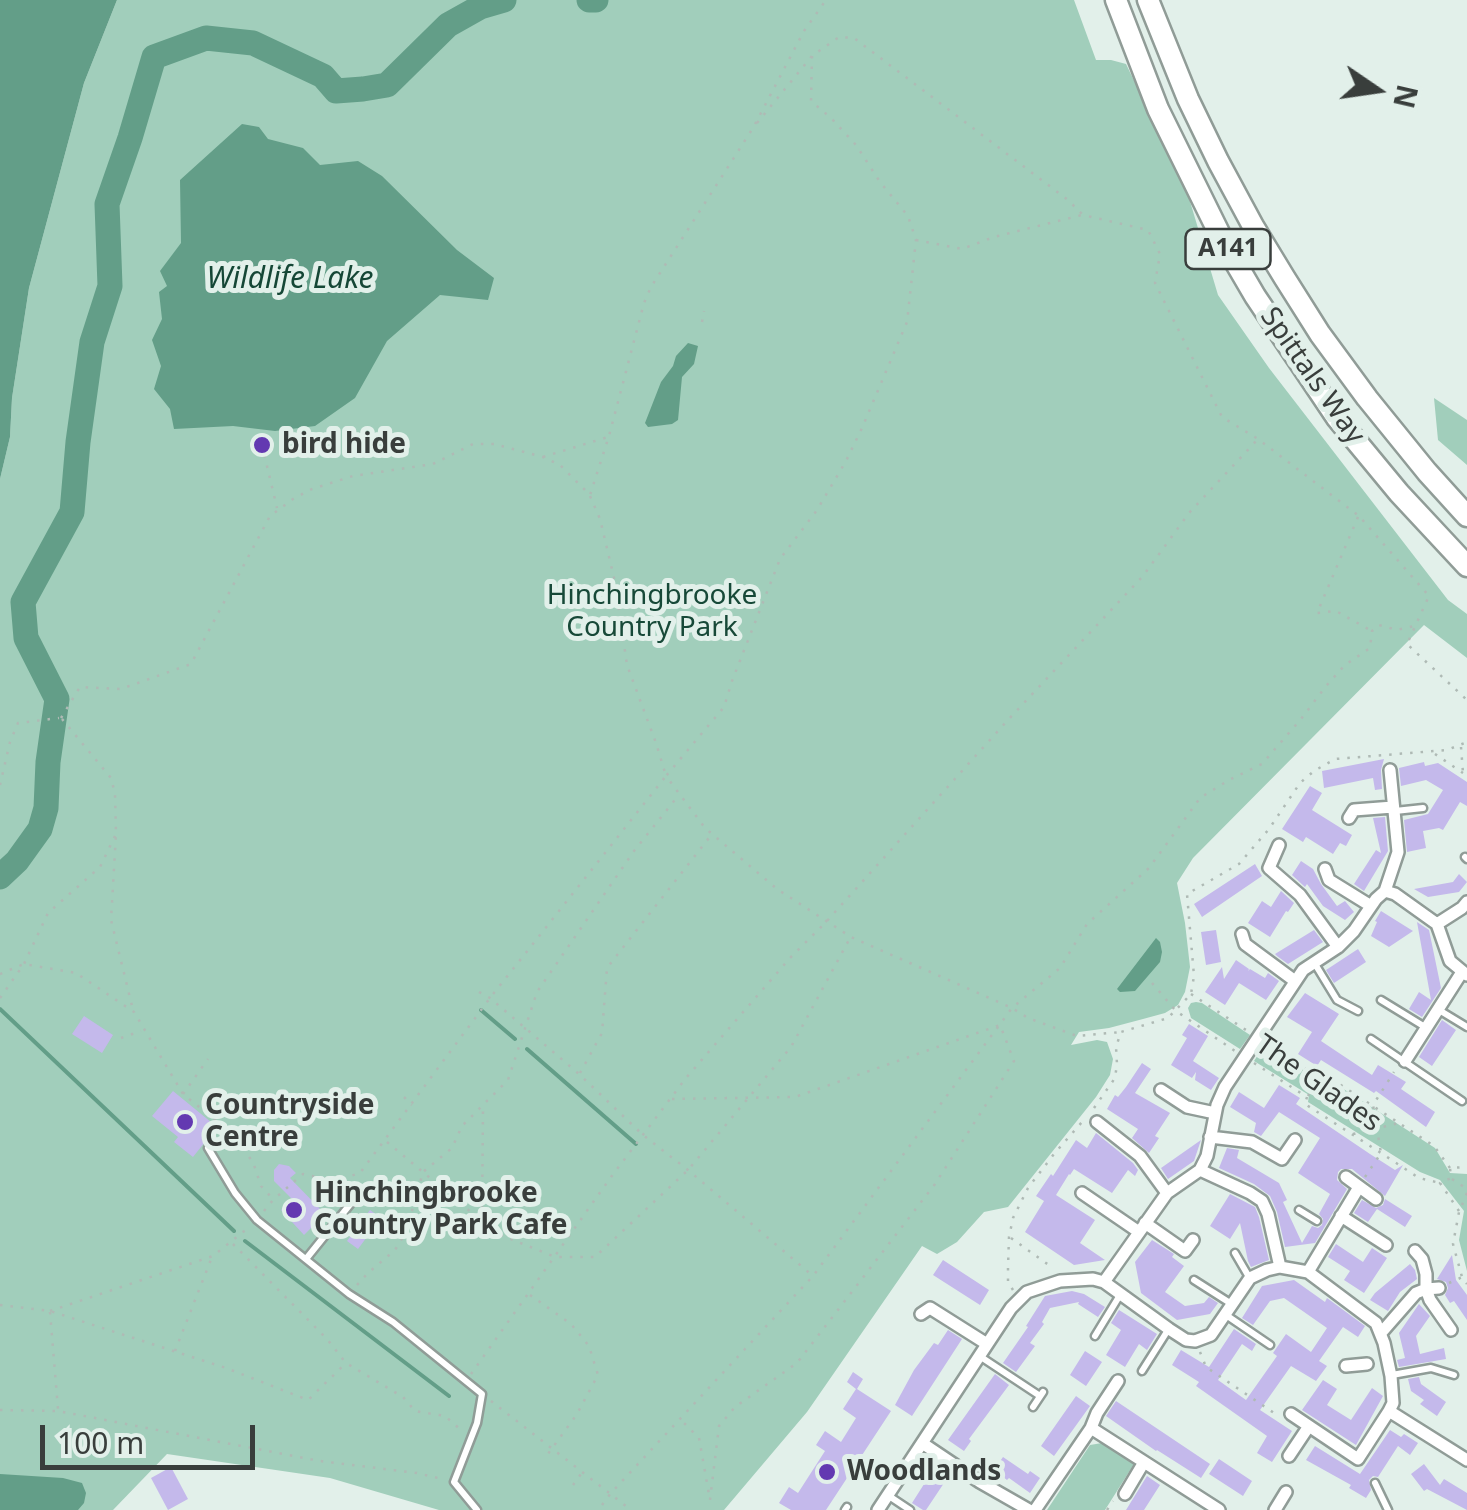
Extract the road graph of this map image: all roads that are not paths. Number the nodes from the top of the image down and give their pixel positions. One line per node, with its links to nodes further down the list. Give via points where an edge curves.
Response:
1 (1116, 0): 4 (highway, Spittals Way / A141, via 1158,109 1256,296 1337,418)
2 (1148, 0): 3 (highway, Spittals Way / A141, via 1218,161 1284,277 1367,398)
3 (1467, 516)
4 (1467, 566)
5 (1390, 770): 7 (street)
6 (1422, 808): 7 (lane)
7 (1393, 809): 8 (street, via 1354,810); 11 (street, via 1398,852)
8 (1349, 818)
9 (1279, 846): 16 (street, via 1269,868 1300,895)
10 (1324, 869): 13 (street, via 1329,880)
11 (1385, 891): 13 (street); 14 (street)
12 (1467, 902): 14 (street)
13 (1371, 906): 16 (street)
14 (1437, 924): 18 (street, via 1450,961)
15 (1242, 934): 19 (street)
16 (1338, 947): 17 (street)
17 (1314, 962): 19 (street); 22 (lane, via 1337,1000)
18 (1464, 973): 21 (street)
19 (1295, 982): 29 (street)
20 (1380, 1000): 24 (lane)
21 (1438, 1010): 23 (lane); 24 (street)
22 (1358, 1011)
23 (1467, 1027)
24 (1426, 1028): 26 (street)
25 (1372, 1039): 26 (lane)
26 (1404, 1060): 28 (lane)
27 (1161, 1090): 29 (street, via 1186,1107)
28 (1462, 1101)
29 (1215, 1113): 31 (street)
30 (1097, 1122): 38 (street, via 1140,1156)
31 (1210, 1137): 32 (street, via 1252,1142 1282,1159); 34 (street)
32 (1294, 1140)
33 (208, 1148): 49 (lane, via 257,1220)
34 (1200, 1170): 38 (street); 50 (street, via 1262,1201)
35 (1346, 1177): 36 (street)
36 (1358, 1187): 40 (street); 42 (street)
37 (1082, 1193): 44 (street)
38 (1167, 1193): 44 (street)
39 (356, 1198): 49 (lane)
40 (1376, 1200)
41 (1299, 1210): 43 (lane)
42 (1340, 1216): 46 (street); 51 (street)
43 (1317, 1222)
44 (1142, 1228): 45 (street, via 1186,1251); 54 (street)
45 (1193, 1240)
46 (1386, 1246)
47 (1416, 1251): 55 (street)
48 (1235, 1253): 52 (lane)
49 (306, 1259): 84 (lane, via 482,1394 454,1482)
50 (1280, 1267): 51 (street); 52 (street)
51 (1308, 1272): 61 (street)
52 (1250, 1278): 57 (street)
53 (1194, 1280): 57 (lane)
54 (1104, 1282): 56 (street); 64 (street, via 1071,1280 1028,1292)
55 (1432, 1288): 60 (street, via 1430,1300); 61 (street, via 1416,1293)
56 (1120, 1294): 59 (street); 62 (lane)
57 (1228, 1309): 59 (street, via 1210,1335 1195,1341); 63 (lane)
58 (921, 1314): 64 (street, via 930,1308)
59 (1169, 1329): 67 (lane)
60 (1452, 1330)
61 (1381, 1333): 65 (street)
62 (1095, 1336)
63 (1270, 1346)
64 (983, 1350): 71 (lane, via 1042,1394); 76 (street)
65 (1379, 1363): 66 (street); 69 (street)
66 (1346, 1366)
67 (1142, 1371)
68 (1454, 1375): 69 (lane, via 1431,1368)
69 (1391, 1376): 72 (street)
70 (1118, 1381): 75 (street)
71 (1033, 1408)
72 (1389, 1411): 74 (street, via 1358,1459); 78 (street)
73 (1291, 1414): 74 (street)
74 (1309, 1426): 77 (street)
75 (1091, 1428): 79 (street); 87 (street)
76 (922, 1443): 83 (street); 87 (street)
77 (1290, 1456)
78 (1467, 1460)
79 (1144, 1462): 82 (street); 88 (street)
80 (1374, 1483): 90 (lane)
81 (1286, 1492): 89 (street)
82 (1125, 1494)
83 (888, 1495): 85 (street); 86 (lane)
84 (477, 1510)
85 (878, 1510)
86 (910, 1510)
87 (1032, 1510)
88 (1219, 1510)
89 (1276, 1510)
90 (1388, 1510)

